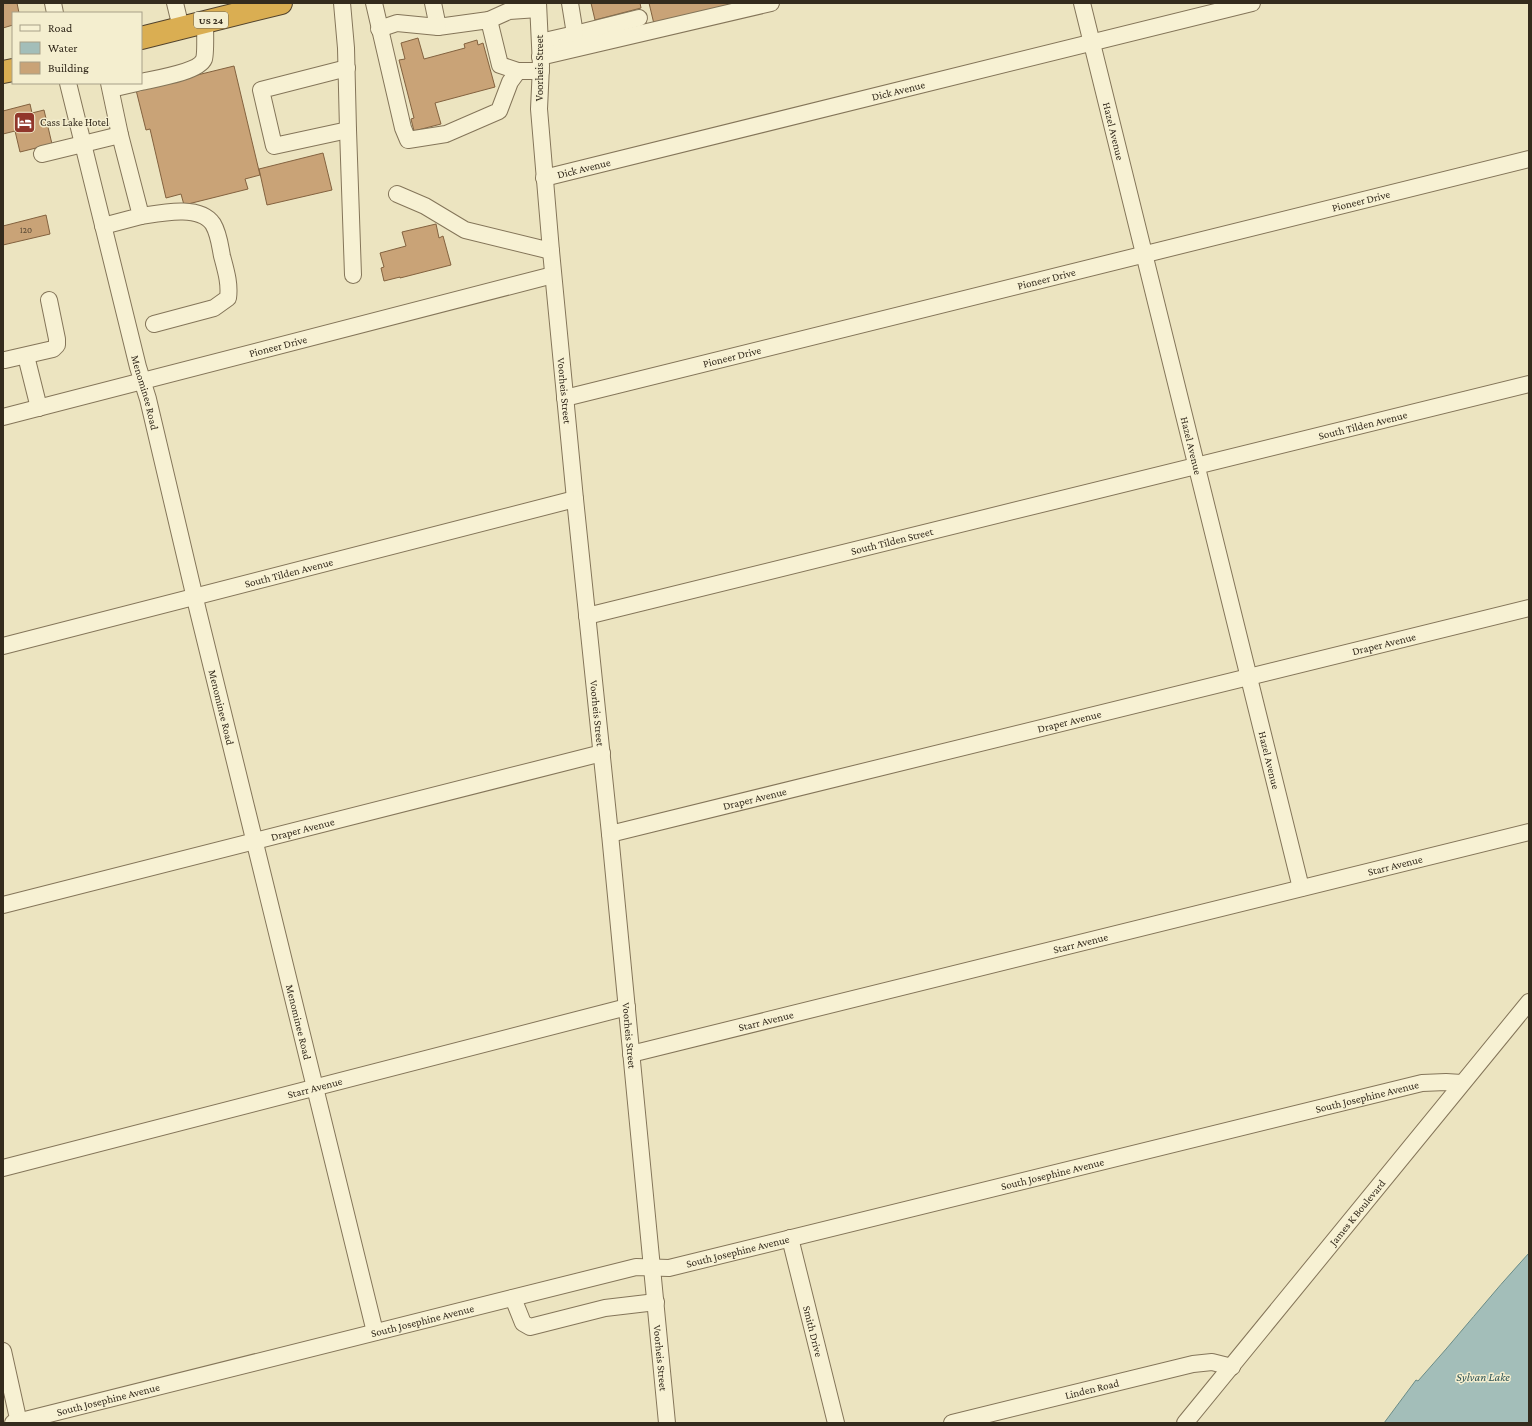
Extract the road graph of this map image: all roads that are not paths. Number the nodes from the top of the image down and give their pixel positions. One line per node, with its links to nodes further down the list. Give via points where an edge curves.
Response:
1 (175, 3): 15 (street)
2 (281, 3): 13 (highway, US 24)
3 (342, 3): 21 (street)
4 (374, 3): 16 (street)
5 (433, 3): 14 (street)
6 (570, 3): 17 (street)
7 (771, 3): 20 (street)
8 (1082, 3): 19 (street, Hazel Avenue)
9 (1252, 3): 19 (street, Dick Avenue)
10 (538, 6): 12 (street, via 509,11); 20 (street, Voorheis Street)
11 (639, 18): 17 (street)
12 (490, 20): 14 (street); 22 (street, via 500,65)
13 (205, 22): 15 (highway, US 24); 23 (street, via 204,59 199,66)
14 (438, 27): 16 (street, via 397,24)
15 (181, 28): 18 (highway, US 24)
16 (379, 29): 22 (street, via 408,140 446,134 499,111 510,82)
17 (575, 34): 20 (street)
18 (142, 38)
19 (1092, 43): 32 (street, Dick Avenue); 37 (street, Hazel Avenue)
20 (540, 57): 22 (street); 32 (street, Voorheis Street, via 539,109)
21 (347, 68): 27 (street); 27 (street, via 261,90 274,146)
22 (518, 71)
23 (142, 82)
24 (68, 84): 29 (street, Menominee Road)
25 (128, 84): 26 (street)
26 (110, 86): 28 (street)
27 (348, 130): 38 (street)
28 (120, 135): 29 (street); 34 (street)
29 (83, 144): 30 (street); 35 (street, Menominee Road)
30 (42, 154)
31 (1529, 159): 37 (street, Pioneer Drive)
32 (544, 178): 36 (street, Voorheis Street)
33 (397, 194): 36 (street, via 425,206 465,230)
34 (141, 216): 35 (street); 41 (street, via 171,212 194,212 205,216 213,224 218,235 230,288 228,298 214,308)
35 (103, 226): 44 (street, Menominee Road)
36 (551, 251): 39 (street, Voorheis Street)
37 (1144, 254): 46 (street, Pioneer Drive); 49 (street, Hazel Avenue)
38 (353, 275)
39 (553, 275): 44 (street, Pioneer Drive); 46 (street, Voorheis Street)
40 (49, 300): 42 (street, via 58,339 57,345 53,349)
41 (154, 324)
42 (26, 356): 43 (street); 47 (street)
43 (5, 360)
44 (142, 382): 47 (street, Pioneer Drive); 51 (street, Menominee Road)
45 (1529, 384): 49 (street, South Tilden Avenue)
46 (565, 398): 50 (street, Voorheis Street)
47 (39, 408): 48 (street, Pioneer Drive)
48 (3, 417)
49 (1196, 466): 53 (street, South Tilden Street); 55 (street, Hazel Avenue)
50 (575, 499): 51 (street, South Tilden Avenue); 53 (street, Voorheis Street)
51 (195, 596): 54 (street, South Tilden Avenue); 59 (street, Menominee Road)
52 (1529, 608): 55 (street, Draper Avenue)
53 (587, 616): 56 (street, Voorheis Street)
54 (3, 646)
55 (1249, 677): 58 (street, Draper Avenue); 60 (street, Hazel Avenue)
56 (602, 753): 58 (street, Voorheis Street); 59 (street, Draper Avenue)
57 (1529, 832): 60 (street, Starr Avenue)
58 (610, 834): 63 (street, Voorheis Street)
59 (254, 840): 61 (street, Draper Avenue); 66 (street, Menominee Road)
60 (1301, 888): 64 (street, Starr Avenue)
61 (3, 905)
62 (1529, 1002): 65 (street, James K Boulevard)
63 (627, 1007): 64 (street, Voorheis Street); 66 (street, Starr Avenue)
64 (631, 1054): 69 (street, Voorheis Street)
65 (1462, 1083): 68 (street, South Josephine Avenue, via 1422,1083); 74 (street, James K Boulevard)
66 (315, 1088): 67 (street, Starr Avenue); 72 (street, Menominee Road)
67 (3, 1168)
68 (790, 1238): 69 (street, South Josephine Avenue, via 668,1268); 77 (street, Smith Drive)
69 (652, 1268): 70 (street, South Josephine Avenue, via 636,1266); 71 (street, Voorheis Street)
70 (513, 1298): 71 (street, via 523,1323 530,1326 606,1308); 72 (street, South Josephine Avenue)
71 (656, 1302): 76 (street, Voorheis Street)
72 (375, 1332): 75 (street, South Josephine Avenue)
73 (3, 1350): 75 (street)
74 (1232, 1367): 78 (street, Linden Road, via 1212,1362 1193,1364); 79 (street, James K Boulevard)
75 (17, 1422)
76 (667, 1423)
77 (836, 1423)
78 (952, 1423)
79 (1185, 1423)

